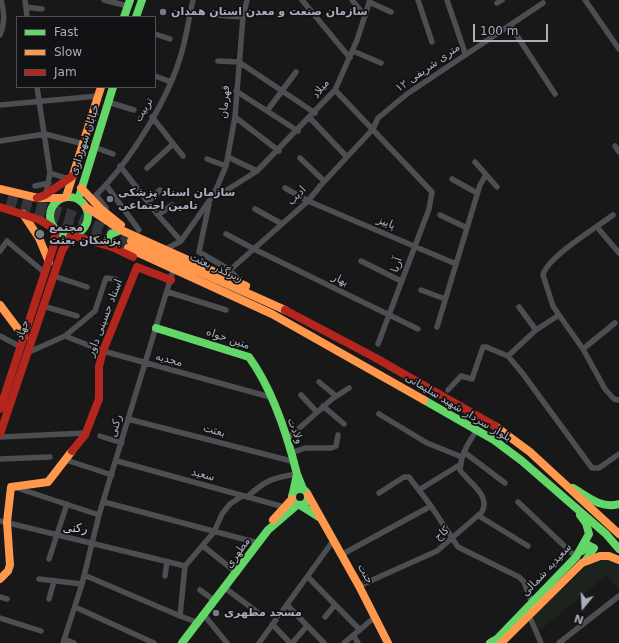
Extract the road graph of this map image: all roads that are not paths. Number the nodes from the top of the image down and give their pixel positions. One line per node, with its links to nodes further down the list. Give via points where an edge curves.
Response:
1 (1, 0): 26 (street, via 4,26)
2 (25, 0): 15 (street)
3 (104, 0): 13 (street)
4 (142, 0): 21 (main road)
5 (193, 0): 38 (street, تربیت, via 182,52)
6 (247, 0): 23 (street, قهرمان)
7 (302, 0): 32 (street)
8 (352, 0): 22 (street)
9 (418, 0): 28 (street)
10 (447, 0): 31 (street)
11 (584, 0): 29 (street)
12 (370, 1): 17 (street); 22 (street, میلاد)
13 (129, 3): 20 (main road)
14 (543, 3): 24 (street, ۱۲ متری شریفی)
15 (26, 7): 16 (street); 19 (street)
16 (42, 9)
17 (391, 12)
18 (216, 15): 23 (street)
19 (27, 16)
20 (124, 16)
21 (136, 16)
22 (365, 16): 30 (street, میلاد)
23 (244, 17): 34 (street, قهرمان)
24 (510, 25): 31 (street, ۱۲ متری شریفی); 45 (street)
25 (156, 34): 27 (street)
26 (0, 35)
27 (170, 39)
28 (432, 42)
29 (619, 49)
30 (352, 51): 32 (street, میلاد); 35 (street)
31 (465, 54): 55 (street, ۱۲ متری شریفی, via 406,94 378,118)
32 (350, 58): 42 (street, میلاد)
33 (218, 61): 34 (street)
34 (239, 62): 43 (street, قهرمان); 44 (street)
35 (381, 63)
36 (296, 72): 44 (street)
37 (156, 76): 38 (street)
38 (171, 82): 53 (street, تربیت)
39 (37, 88): 47 (street)
40 (101, 88): 46 (main road, خیابان شهرداری)
41 (113, 88): 48 (main road, خیابان شهرداری)
42 (335, 90): 52 (street, میلاد); 55 (street)
43 (236, 91): 51 (street); 54 (street, قهرمان)
44 (283, 91): 51 (street); 52 (street)
45 (555, 94)
46 (98, 96): 47 (street); 59 (main road, خیابان شهرداری)
47 (39, 101): 49 (street); 57 (street)
48 (108, 102): 50 (street); 62 (main road, خیابان شهرداری)
49 (0, 105)
50 (134, 110)
51 (267, 111): 56 (street)
52 (313, 116): 56 (street, میلاد); 67 (street)
53 (152, 117): 60 (street); 72 (street, تربیت)
54 (235, 117): 63 (street); 68 (street, قهرمان)
55 (372, 130): 67 (street, ادیب); 118 (street, آریا, via 432,192 429,209)
56 (298, 131): 63 (street, میلاد)
57 (45, 134): 58 (street); 59 (street); 76 (street)
58 (0, 141)
59 (84, 144): 78 (main road, خیابان شهرداری)
60 (173, 144): 66 (street); 74 (street)
61 (615, 146): 64 (street)
62 (94, 147): 65 (street); 85 (main road, خیابان شهرداری)
63 (279, 151): 75 (street, میلاد)
64 (619, 152)
65 (113, 154)
66 (183, 156)
67 (347, 157): 80 (street, ادیب)
68 (228, 158): 73 (street, قهرمان); 75 (street)
69 (300, 158): 80 (street)
70 (207, 159): 73 (street)
71 (475, 162): 77 (street)
72 (120, 166): 82 (street, تربیت); 99 (street)
73 (226, 166): 90 (street, قهرمان)
74 (147, 168)
75 (257, 171): 90 (street, میلاد, via 227,190)
76 (50, 173): 78 (street); 81 (street)
77 (486, 175): 84 (street); 89 (street)
78 (72, 177): 91 (main road); 92 (main road, خیابان شهرداری)
79 (452, 179): 89 (street)
80 (324, 181): 97 (street, ادیب)
81 (49, 183): 83 (street); 91 (street)
82 (106, 185): 107 (street, تربیت, via 96,195); 113 (street)
83 (35, 186)
84 (497, 186)
85 (80, 188): 94 (main road, خیابان شهرداری); 107 (main road)
86 (285, 188): 97 (street, پاییز)
87 (0, 189): 98 (main road)
88 (160, 190): 99 (street)
89 (477, 193): 110 (street)
90 (214, 194): 96 (street, قهرمان)
91 (45, 196): 93 (main road)
92 (64, 197): 93 (main road); 94 (main road); 111 (main road, via 50,209 50,220)
93 (35, 199): 98 (main road)
94 (79, 200): 101 (main road)
95 (3, 201): 103 (main road)
96 (209, 201): 117 (street, قهرمان); 127 (street, via 198,252)
97 (308, 201): 108 (street, ادیب); 118 (street, پاییز)
98 (27, 202): 103 (main road)
99 (148, 202): 104 (street)
100 (172, 205): 104 (street)
101 (86, 207): 112 (main road); 115 (main road, via 86,224 81,231)
102 (255, 209): 108 (street)
103 (22, 214): 111 (main road, via 40,220); 125 (main road, via 39,238)
104 (158, 215): 117 (street)
105 (440, 215): 110 (street)
106 (613, 215): 109 (street)
107 (112, 217): 116 (main road)
108 (282, 224): 121 (street, ادیب)
109 (597, 227): 123 (street); 144 (street, via 556,257 547,266 543,275 553,306)
110 (467, 228): 126 (street)
111 (54, 229): 115 (main road); 125 (main road, جهاد)
112 (121, 230): 116 (main road); 119 (main road, via 111,234)
113 (139, 230)
114 (226, 234): 121 (street, بهار)
115 (71, 235): 119 (main road); 129 (main road, جهاد, via 62,251)
116 (129, 241): 120 (main road); 142 (main road, زیرگذر بعثت); 146 (main road, زیرگذر بعثت)
117 (181, 241): 120 (street)
118 (414, 246): 126 (street, پاییز); 132 (street, آریا)
119 (112, 247): 130 (main road)
120 (166, 249): 133 (main road)
121 (254, 249): 127 (street, ادیب); 143 (street, بهار)
122 (0, 251): 128 (street, via 7,241)
123 (619, 253)
124 (361, 260): 132 (street)
125 (49, 262): 128 (main road, جهاد)
126 (456, 264): 137 (street)
127 (230, 270): 133 (street)
128 (45, 273): 154 (main road, جهاد)
129 (54, 276): 134 (street); 139 (main road, جهاد)
130 (171, 277): 136 (street, رکنی); 146 (main road, via 272,320); 158 (main road, استاد حسینی داور, via 137,267)
131 (115, 279): 153 (street, via 106,278 95,311)
132 (402, 281): 143 (street, آریا)
133 (242, 284): 142 (main road, via 278,302)
134 (87, 286)
135 (421, 290): 137 (street)
136 (168, 292): 141 (street); 149 (street, رکنی)
137 (445, 299): 148 (street)
138 (0, 305): 154 (main road)
139 (43, 306): 145 (street); 159 (main road, جهاد)
140 (519, 307): 151 (street)
141 (226, 310)
142 (292, 313): 162 (main road, بلوار سردار شهید سلیمانی)
143 (390, 315): 150 (street, بهار); 155 (street, آریا)
144 (559, 315): 151 (street); 157 (street)
145 (77, 316)
146 (288, 323): 166 (main road, بلوار سردار شهید سلیمانی)
147 (615, 323): 157 (street)
148 (437, 327)
149 (156, 328): 161 (street, رکنی); 170 (main road, متین خواه, via 249,357 255,363)
150 (418, 329)
151 (536, 330): 160 (street)
152 (0, 336): 156 (street)
153 (65, 336): 158 (street, مجدیه); 159 (street)
154 (24, 337): 156 (main road, جهاد)
155 (378, 344)
156 (20, 347): 164 (main road, جهاد)
157 (583, 349): 171 (street, via 605,389 614,399)
158 (103, 351): 161 (street, مجدیه); 179 (main road, استاد حسینی داور, via 99,366 99,399)
159 (27, 353): 180 (main road, جهاد)
160 (508, 356): 167 (street, via 484,347 472,379 461,376); 187 (street, via 590,467 601,467)
161 (144, 363): 170 (street, مجدیه); 176 (street, رکنی)
162 (414, 379): 166 (main road); 196 (main road, بلوار سردار شهید سلیمانی, via 501,430)
163 (319, 382): 169 (street)
164 (3, 388): 173 (main road, جهاد)
165 (349, 388): 169 (street)
166 (407, 390): 178 (main road, بلوار سردار شهید سلیمانی)
167 (448, 390)
168 (301, 395): 174 (street)
169 (336, 396): 172 (street)
170 (270, 397): 183 (main road, ولادت)
171 (619, 400)
172 (323, 406): 174 (street); 177 (street)
173 (0, 409)
174 (317, 412): 183 (street)
175 (379, 414): 186 (street, via 427,442)
176 (128, 419): 184 (street, رکنی); 192 (street, بعثت)
177 (344, 424)
178 (477, 430): 186 (street); 207 (main road, بلوار سردار شهید سلیمانی, via 522,461)
179 (86, 434): 180 (street); 190 (main road, استاد حسینی داور)
180 (0, 435)
181 (338, 435): 185 (street, via 336,446 331,448 305,448)
182 (100, 436): 184 (street)
183 (286, 440): 185 (main road, ولادت)
184 (122, 443): 191 (street, رکنی)
185 (291, 453): 192 (main road, ولادت)
186 (463, 454): 193 (street); 197 (street)
187 (619, 454)
188 (50, 457): 189 (street)
189 (0, 459)
190 (66, 460): 195 (street); 198 (main road, استاد حسینی داور, via 48,482)
191 (117, 461): 195 (street, رکنی); 202 (street, سعید)
192 (295, 462): 194 (main road, ولادت)
193 (460, 464): 199 (street); 212 (street, via 460,470 465,478 484,499 484,507)
194 (297, 474): 200 (main road, جنت); 202 (street, via 276,477); 203 (main road)
195 (112, 475): 204 (street, رکنی)
196 (565, 482): 208 (main road, via 597,503 606,506); 217 (main road, بلوار سردار شهید سلیمانی)
197 (505, 483)
198 (11, 487): 206 (street); 214 (main road)
199 (419, 490): 201 (street, via 407,476); 209 (street)
200 (306, 492): 203 (main road, via 297,489); 203 (main road, via 307,502); 213 (main road, جنت)
201 (379, 493)
202 (244, 496): 210 (street, سعید); 216 (street, via 230,504)
203 (296, 500): 210 (main road, مطهری); 213 (main road, جنت); 215 (main road, مطهری)
204 (104, 502): 211 (street, رکنی); 216 (street)
205 (518, 502): 227 (street)
206 (67, 504): 211 (street); 218 (street)
207 (570, 504): 225 (main road, بلوار سردار شهید سلیمانی, via 606,534); 227 (main road, سعیدیه شمالی, via 589,528 589,534)
208 (619, 504)
209 (431, 506): 219 (street); 226 (street)
210 (284, 508): 215 (main road, مطهری)
211 (99, 515): 221 (street, رکنی)
212 (479, 516): 219 (street, کاج); 224 (street)
213 (319, 517): 220 (main road, جنت)
214 (4, 521): 218 (street); 237 (main road, via 10,564)
215 (268, 530): 222 (main road, مطهری)
216 (214, 532): 222 (street); 223 (street)
217 (619, 534)
218 (57, 535): 221 (street); 228 (street)
219 (451, 539): 241 (street, کاج, via 437,551); 249 (street, via 458,548 519,577 524,582)
220 (333, 541): 226 (main road, جنت); 236 (street)
221 (91, 543): 230 (street); 234 (street, رکنی)
222 (258, 543): 233 (main road, مطهری)
223 (203, 546): 232 (street); 233 (street)
224 (528, 546)
225 (619, 549)
226 (342, 555): 241 (main road, جنت)
227 (576, 557): 231 (main road, via 588,546 593,547 594,550); 249 (main road, سعیدیه شمالی)
228 (49, 559)
229 (619, 560): 231 (main road, سعیدیه شمالی, via 606,555)
230 (167, 562): 232 (street); 235 (street)
231 (582, 563): 255 (main road, سعیدیه شمالی)
232 (185, 566): 256 (street)
233 (237, 573): 242 (main road, مطهری)
234 (84, 575): 240 (street, رکنی); 256 (street)
235 (164, 576)
236 (308, 577): 250 (street); 251 (street)
237 (0, 579)
238 (38, 579): 239 (street)
239 (54, 581): 240 (street); 247 (street)
240 (82, 584): 252 (street, رکنی)
241 (359, 586): 258 (main road, جنت)
242 (225, 588): 248 (main road, مطهری); 253 (street)
243 (200, 590): 248 (street)
244 (619, 596): 279 (street)
245 (0, 597): 246 (street)
246 (6, 599)
247 (49, 599)
248 (215, 601): 254 (main road, مطهری)
249 (532, 603): 276 (main road, سعیدیه شمالی)
250 (287, 605): 261 (street); 262 (street)
251 (335, 605): 257 (street); 263 (street)
252 (75, 607): 266 (street, رکنی); 268 (street)
253 (257, 612)
254 (204, 615): 260 (main road, مطهری); 270 (street)
255 (529, 615): 277 (main road, سعیدیه شمالی); 278 (street)
256 (180, 616): 260 (street)
257 (325, 617)
258 (375, 617): 263 (street); 275 (main road, جنت)
259 (0, 618): 264 (street)
260 (199, 623): 269 (main road, مطهری)
261 (273, 625): 262 (street, via 290,643); 271 (street)
262 (307, 626): 272 (street)
263 (360, 630): 265 (street)
264 (41, 631)
265 (353, 635): 273 (street); 274 (street)
266 (64, 641): 267 (street)
267 (74, 643)
268 (154, 643)
269 (182, 643)
270 (227, 643)
271 (258, 643)
272 (324, 643)
273 (344, 643)
274 (358, 643)
275 (388, 643)
276 (490, 643)
277 (501, 643)
278 (540, 643)
279 (559, 643)

